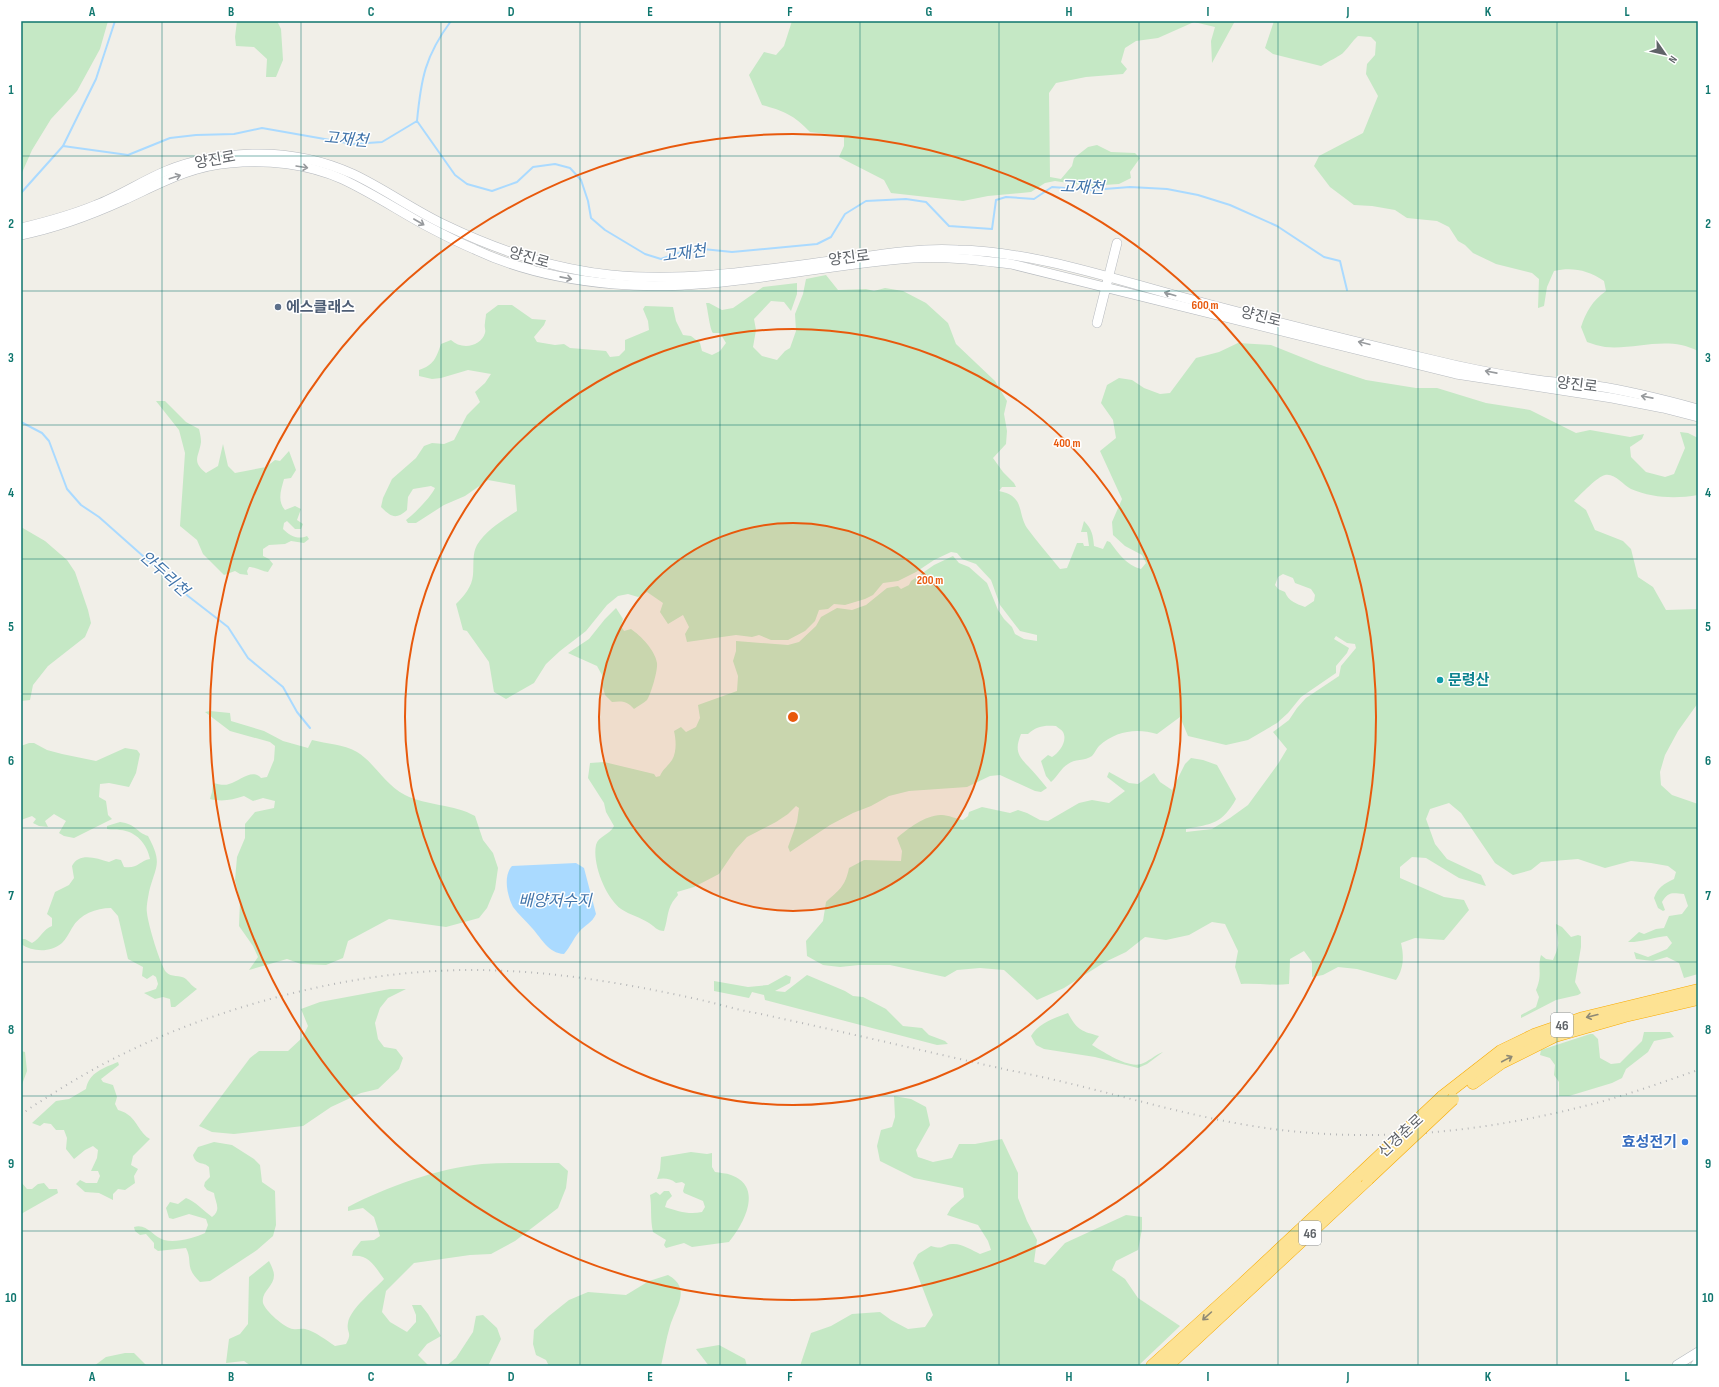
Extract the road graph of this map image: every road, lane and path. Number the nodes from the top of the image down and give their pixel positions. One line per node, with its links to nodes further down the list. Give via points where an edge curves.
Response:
1 (21, 228): 4 (main road, 양진로, via 94,206 167,171 195,162 255,154 297,157 323,163 351,173 440,223 481,242 525,258 606,274 653,278 705,276 914,251 958,250 1024,257)
2 (21, 235): 5 (main road, 양진로, one-way to 5, via 70,222 177,176 205,167 262,162 308,168 340,178 475,250 526,269 570,279 616,284 688,285 914,258 965,259 1011,264)
3 (1117, 243): 4 (main road)
4 (1108, 277): 5 (main road); 7 (main road, 양진로, one-way to 4, via 1597,387 1544,381 1439,362)
5 (1106, 288): 6 (main road); 8 (main road, 양진로, via 1456,374 1612,398)
6 (1097, 323)
7 (1698, 409)
8 (1698, 417)
9 (1698, 990): 11 (highway, 신경춘로 / 46, one-way to 11, via 1583,1018 1534,1035 1501,1051)
10 (1698, 999): 11 (highway, 신경춘로 / 46, one-way to 10, via 1500,1063 1555,1036 1624,1016)
11 (1448, 1098): 12 (highway, 신경춘로 / 46, bridge)
12 (1239, 1294): 16 (highway, 신경춘로 / 46, one-way to 16); 17 (highway, 신경춘로 / 46)
13 (1698, 1352): 15 (main road)
14 (1698, 1361): 18 (main road)
15 (1677, 1365)
16 (1152, 1366)
17 (1168, 1366)
18 (1695, 1366)

